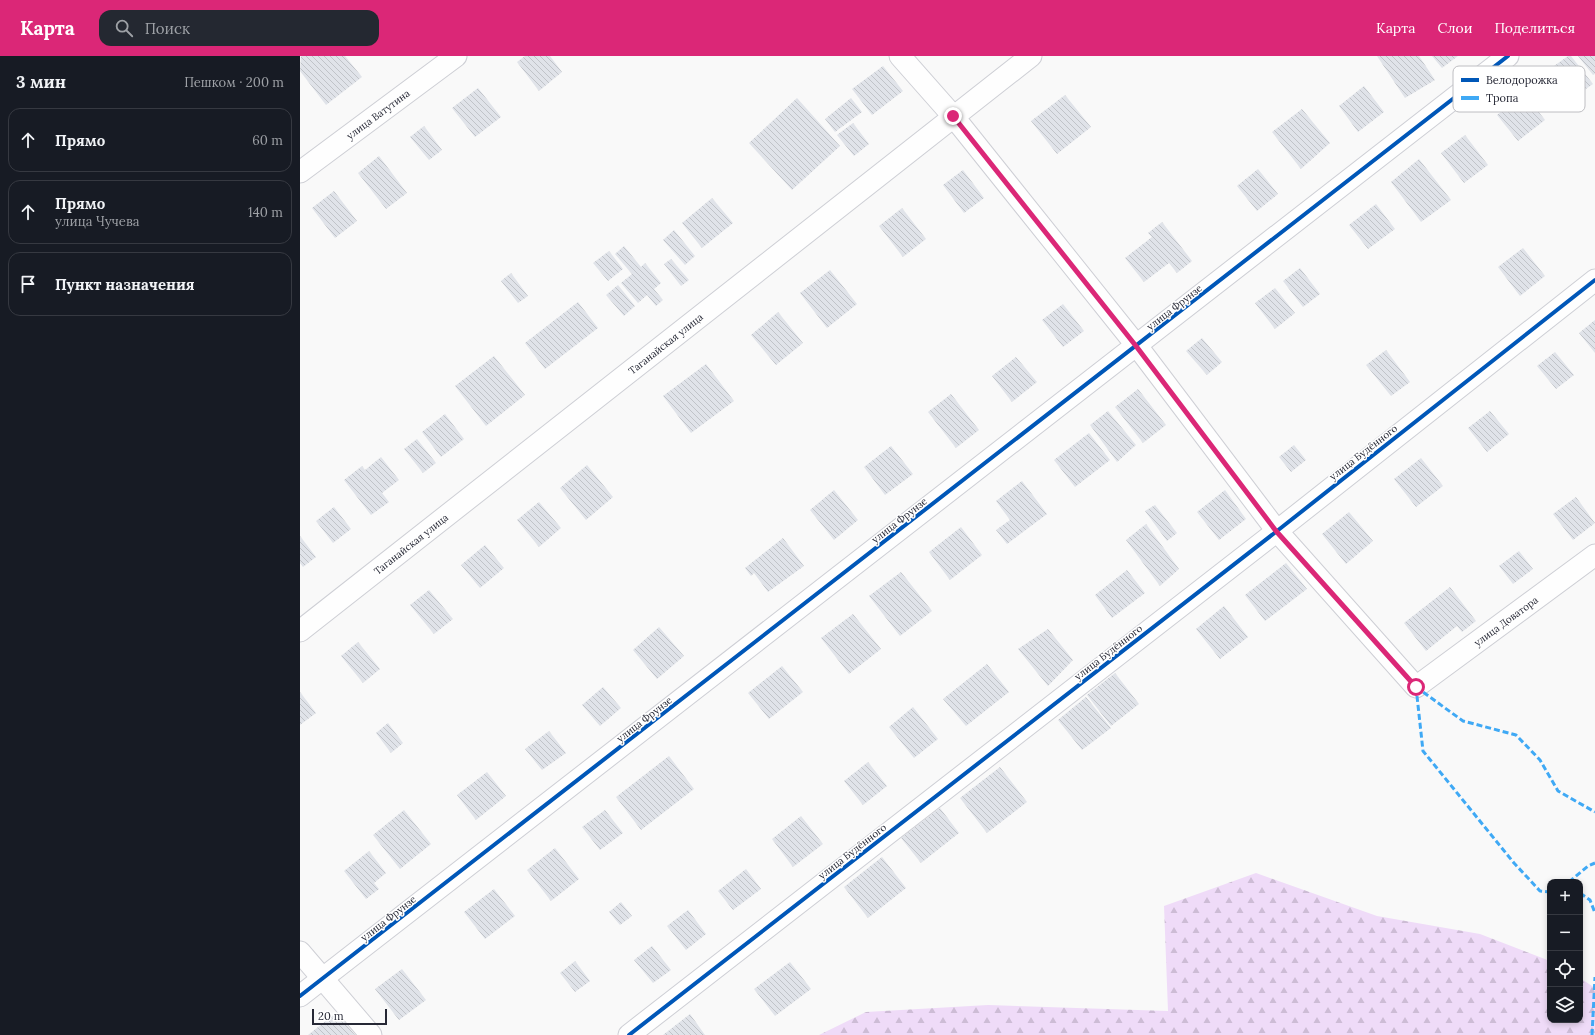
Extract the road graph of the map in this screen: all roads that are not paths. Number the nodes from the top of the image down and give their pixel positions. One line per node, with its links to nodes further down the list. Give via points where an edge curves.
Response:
1 (456, 56): 8 (street, улица Ватутина)
2 (900, 56): 7 (street)
3 (1031, 56): 7 (street, Таганайская улица)
4 (1508, 56): 5 (street, улица Фрунзе)
5 (1495, 66)
6 (1453, 99): 10 (street, улица Фрунзе)
7 (953, 116): 10 (street); 13 (street, Таганайская улица)
8 (300, 172)
9 (1595, 280): 11 (street, улица Будённого)
10 (1136, 346): 11 (street); 15 (street, улица Фрунзе)
11 (1276, 531): 12 (street, улица Доватора, via 1416,687); 18 (street, улица Будённого)
12 (1595, 554)
13 (300, 631)
14 (300, 952): 15 (street)
15 (323, 978): 16 (street, улица Фрунзе); 17 (street)
16 (300, 996)
17 (371, 1035)
18 (629, 1035)

